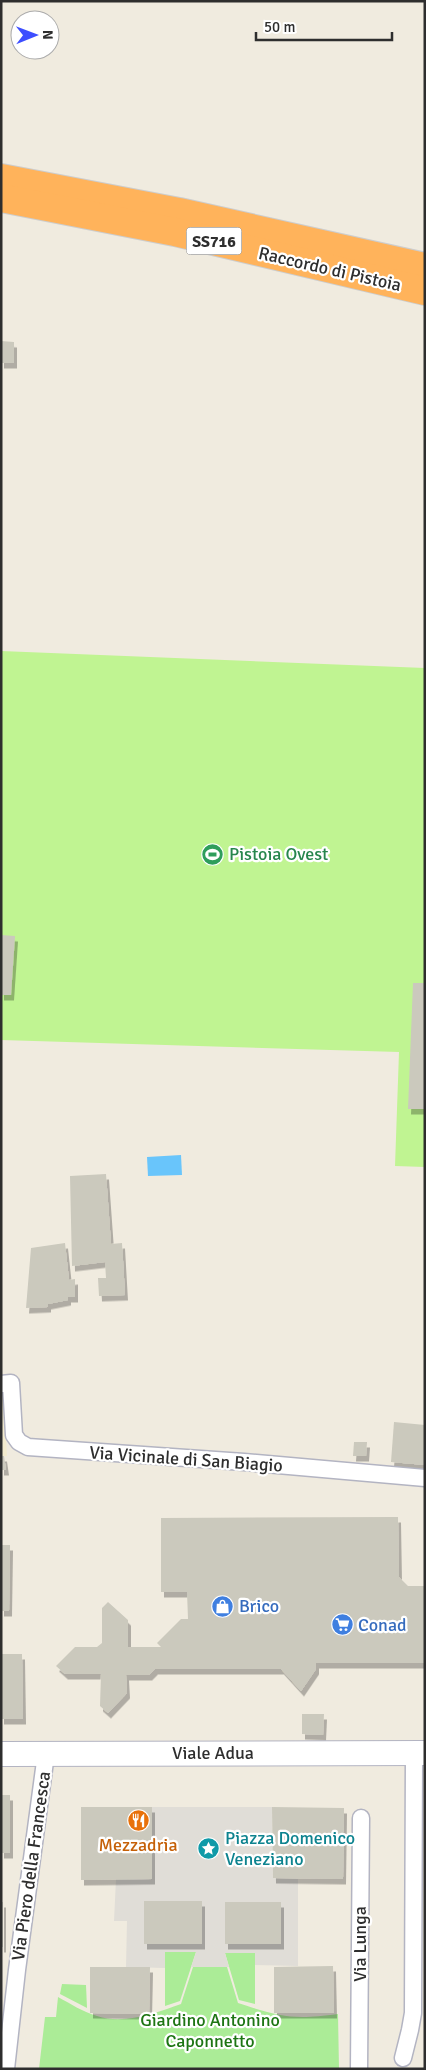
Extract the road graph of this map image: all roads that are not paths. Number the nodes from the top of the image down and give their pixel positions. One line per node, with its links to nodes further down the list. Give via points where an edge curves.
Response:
1 (1, 178): 3 (highway, Raccordo di Pistoia / SS716, via 179,212)
2 (1, 198): 4 (highway, Raccordo di Pistoia / SS716, via 175,232)
3 (425, 267)
4 (425, 291)
5 (1, 1384): 6 (street, Via Vicinale di San Biagio, via 11,1383 14,1435 28,1447)
6 (425, 1478)
7 (419, 1753): 9 (main road, Viale Adua); 12 (street, via 413,2013)
8 (1, 1754): 9 (main road, Viale Adua)
9 (46, 1754): 11 (street, Via Piero della Francesca)
10 (361, 1818): 14 (street, Via Lunga)
11 (9, 1970): 13 (street, Via Piero della Francesca)
12 (403, 2058)
13 (6, 2069)
14 (359, 2069)

